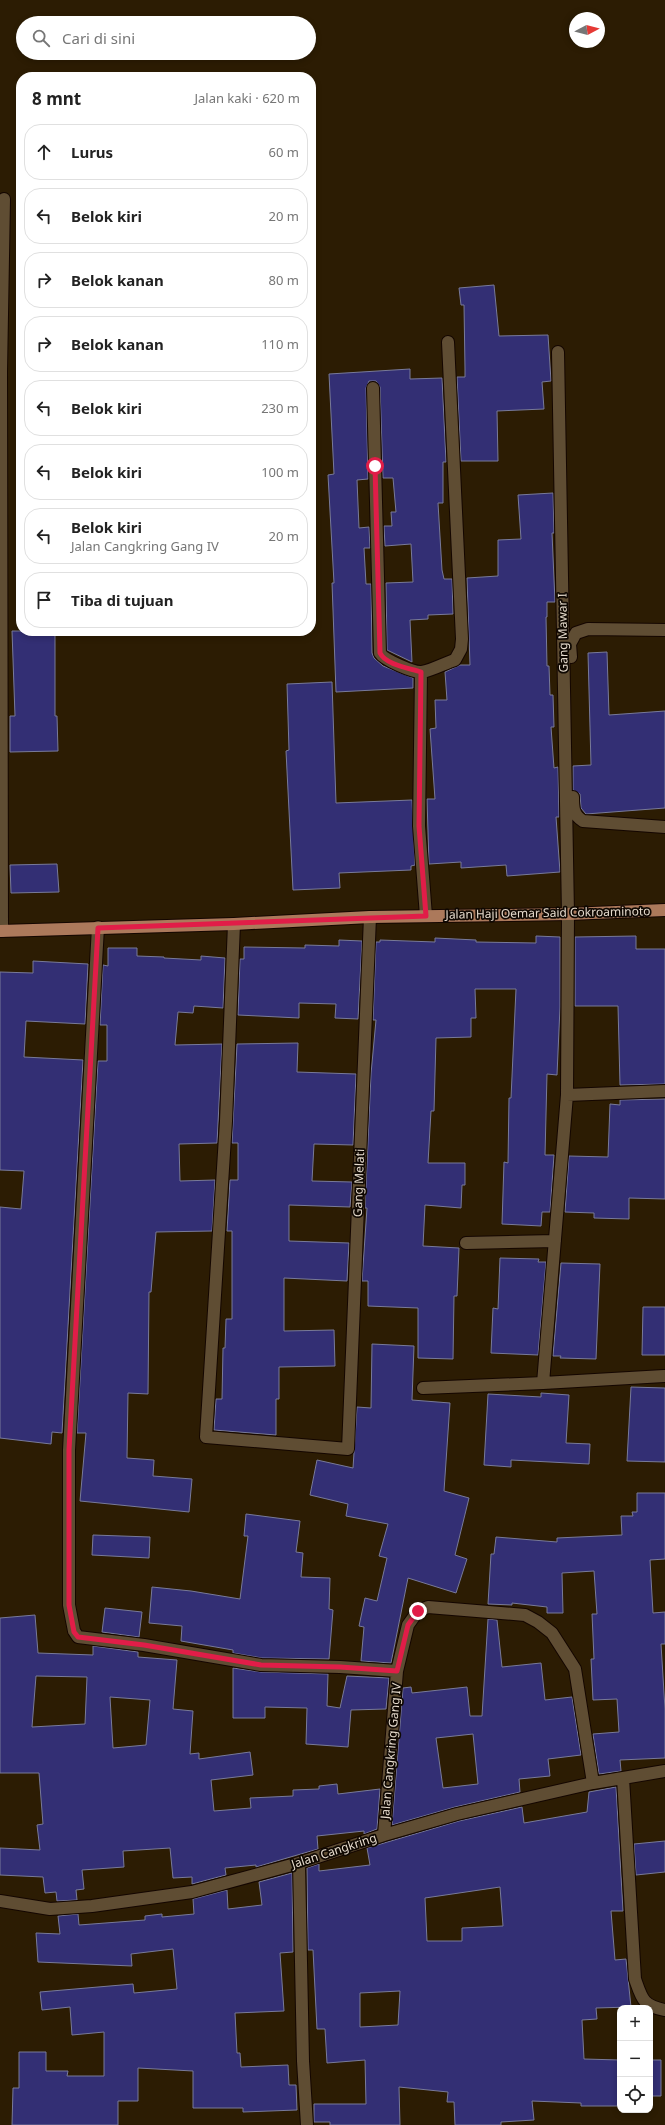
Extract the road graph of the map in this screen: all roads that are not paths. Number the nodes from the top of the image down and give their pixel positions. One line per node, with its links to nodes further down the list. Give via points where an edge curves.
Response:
1 (4, 199): 14 (street, via 1,372)
2 (448, 342): 6 (street, via 462,639 461,649 455,660)
3 (558, 352): 9 (street, Gang Mawar I)
4 (372, 388): 6 (street, via 380,653 382,658)
5 (665, 630): 7 (street, via 588,629 576,632 570,644 573,802 576,817 583,821)
6 (421, 672): 10 (street, via 419,826)
7 (665, 827)
8 (665, 910): 9 (main road, Jalan Haji Oemar Said Cokroaminoto)
9 (568, 914): 10 (main road, Jalan Haji Oemar Said Cokroaminoto); 16 (street, Gang Mawar I)
10 (426, 916): 11 (main road, Jalan Haji Oemar Said Cokroaminoto)
11 (370, 917): 12 (main road, Jalan Haji Oemar Said Cokroaminoto); 12 (street, Gang Melati, via 348,1449 206,1437 226,1114)
12 (234, 924): 13 (main road, Jalan Haji Oemar Said Cokroaminoto)
13 (98, 928): 14 (main road, Jalan Haji Oemar Said Cokroaminoto); 22 (street, via 69,1450 69,1605 74,1632 78,1637 144,1645 261,1665)
14 (1, 931)
15 (665, 1091): 16 (street)
16 (567, 1096): 17 (street, Gang Mawar I)
17 (555, 1242): 18 (street); 20 (street, Gang Mawar I)
18 (466, 1243)
19 (664, 1376): 20 (street)
20 (543, 1383): 21 (street)
21 (423, 1388)
22 (397, 1671): 25 (street, Jalan Cangkring Gang IV, via 408,1625 418,1611 428,1607 525,1615 538,1622 552,1633 575,1669); 26 (street, Jalan Cangkring Gang IV)
23 (665, 1771): 24 (street, Jalan Cangkring)
24 (623, 1778): 25 (street, Jalan Cangkring); 29 (street, via 635,1979 641,1996 651,2007)
25 (593, 1783): 26 (street, Jalan Cangkring, via 457,1814)
26 (384, 1835): 27 (street, Jalan Cangkring)
27 (299, 1863): 28 (street, Jalan Cangkring, via 192,1892 92,1906 50,1909); 30 (street)
28 (0, 1901)
29 (665, 2010)
30 (307, 2125)

